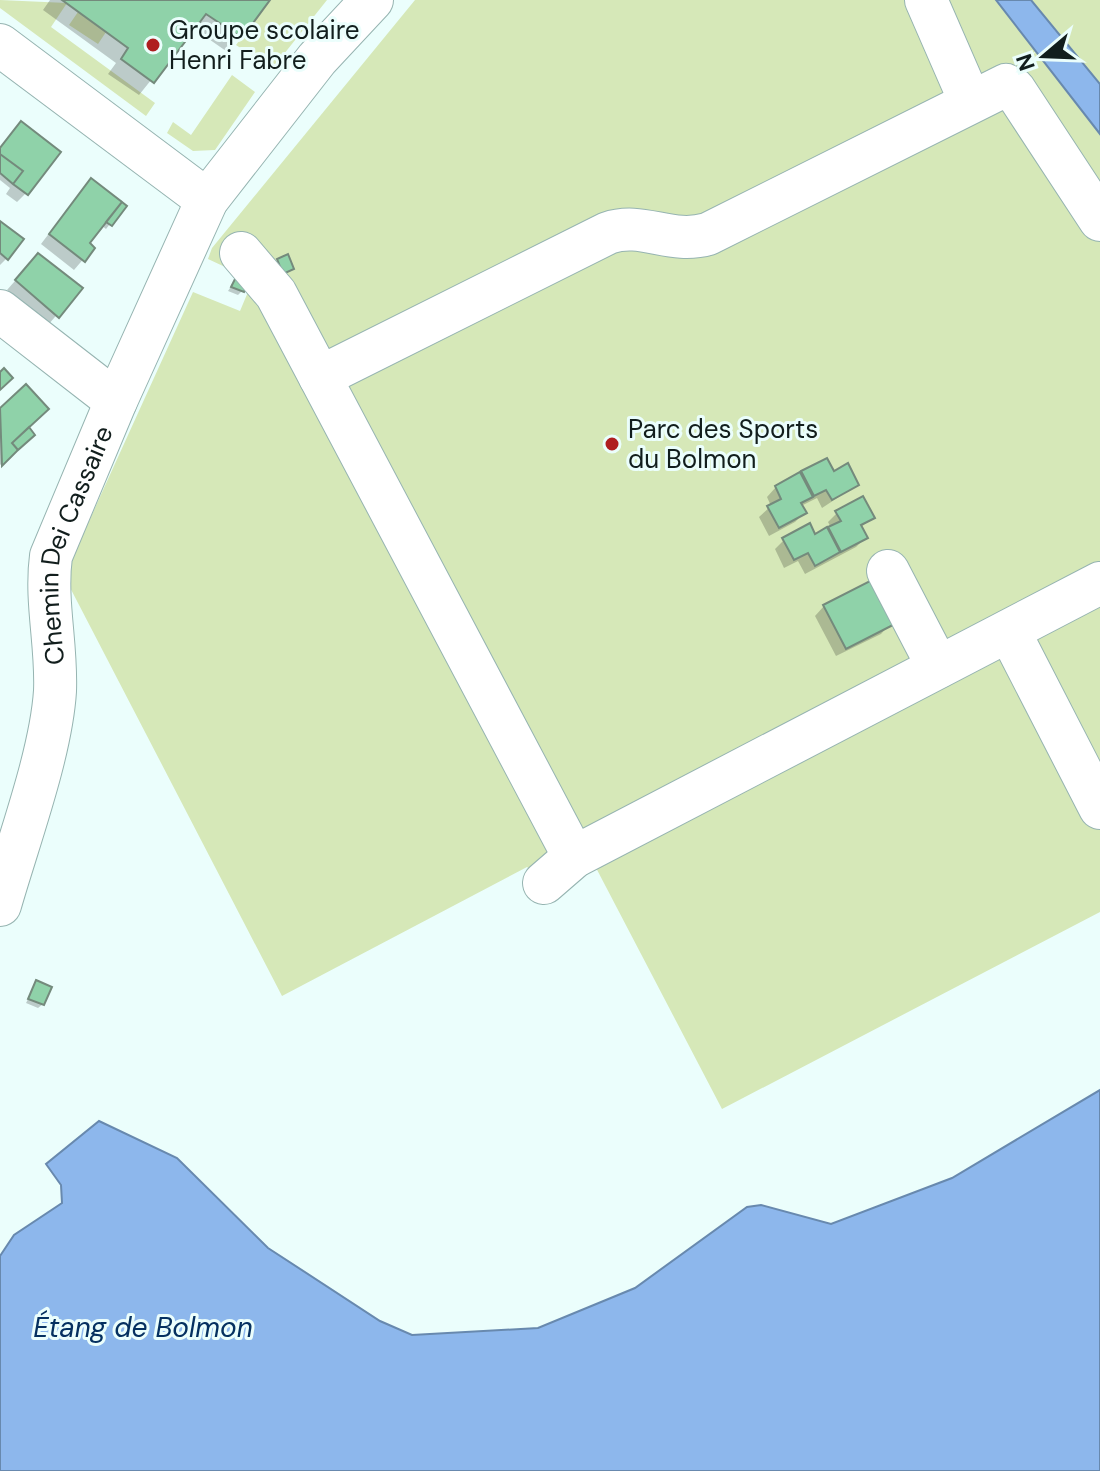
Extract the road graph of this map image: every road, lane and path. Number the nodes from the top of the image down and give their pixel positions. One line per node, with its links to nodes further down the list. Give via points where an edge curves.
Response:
1 (372, 0): 5 (street, Chemin Dei Cassaire, via 317,59)
2 (926, 0): 4 (street)
3 (0, 45): 5 (street)
4 (970, 101): 6 (street, via 1006,85 1014,89); 9 (street, via 708,234 690,239 630,229 608,233)
5 (207, 200): 10 (street, Chemin Dei Cassaire)
6 (1100, 220)
7 (241, 253): 9 (street, via 276,294)
8 (0, 311): 10 (street)
9 (320, 377): 14 (street, via 559,870)
10 (116, 401): 16 (street, Chemin Dei Cassaire, via 51,556 47,583 55,651 52,720)
11 (888, 571): 14 (street)
12 (1100, 583): 13 (street)
13 (1009, 631): 14 (street); 15 (street)
14 (938, 667)
15 (1100, 808)
16 (0, 905)

